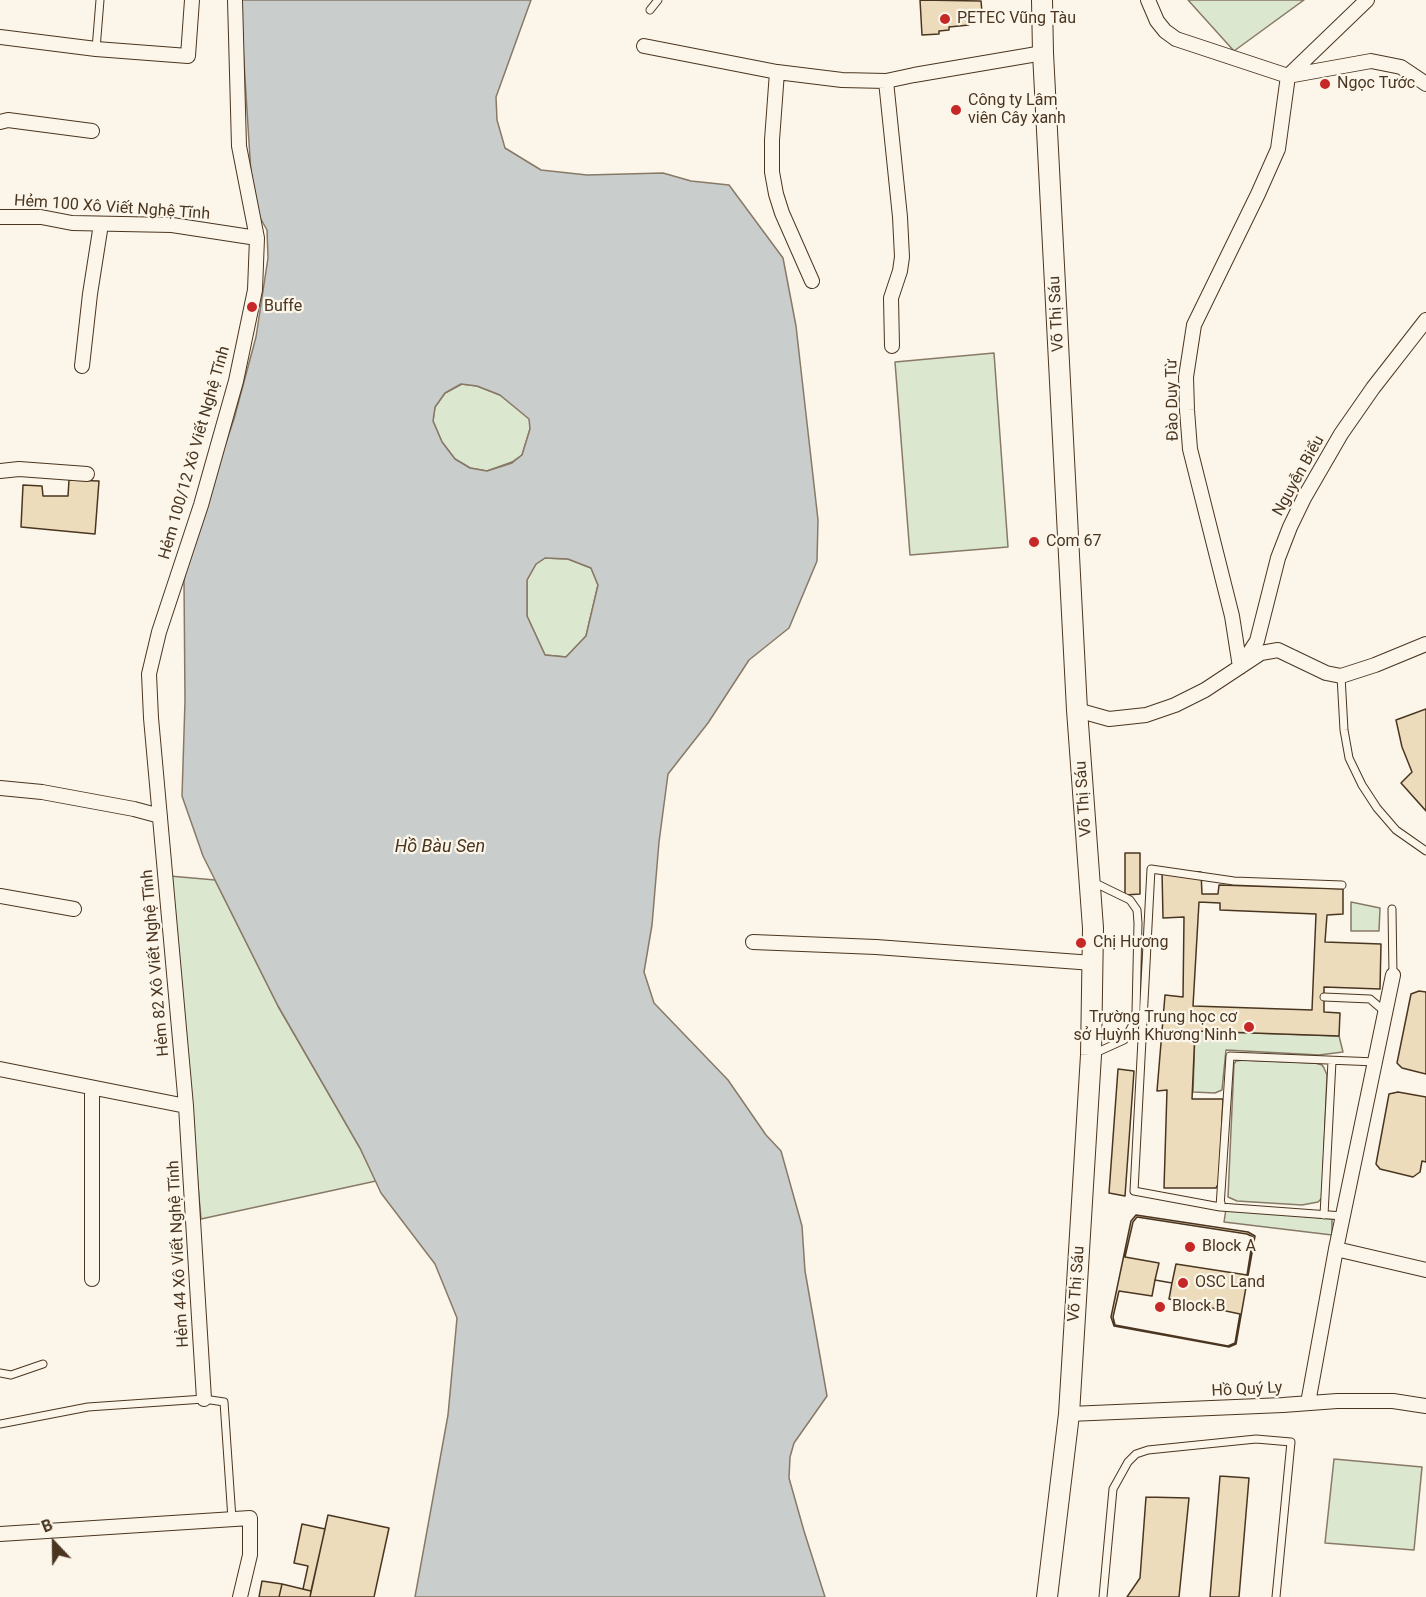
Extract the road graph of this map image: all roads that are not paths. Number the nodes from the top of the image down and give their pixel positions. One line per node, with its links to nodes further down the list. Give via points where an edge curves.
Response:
1 (100, 0): 11 (lane)
2 (192, 0): 11 (street, via 188,56)
3 (235, 0): 21 (street, Hẻm 100/12 Xô Viết Nghệ Tĩnh, via 239,146)
4 (658, 0): 8 (lane)
5 (1042, 0): 12 (main road, Võ Thị Sáu)
6 (1148, 0): 14 (street, via 1161,26 1176,39)
7 (1367, 0): 14 (street)
8 (650, 10)
9 (0, 37): 11 (street)
10 (644, 46): 13 (street)
11 (96, 49)
12 (1043, 53): 15 (street); 32 (main road, Võ Thị Sáu)
13 (777, 72): 15 (street); 22 (street, via 772,172 776,195)
14 (1288, 76): 16 (street, via 1371,61 1401,67); 29 (street, Đào Duy Từ, via 1278,149 1194,325 1186,377 1190,448 1232,616)
15 (886, 81): 24 (street, via 902,256 891,298)
16 (1426, 84)
17 (0, 122): 18 (street)
18 (92, 131)
19 (0, 217): 20 (street, Hẻm 100 Xô Viết Nghệ Tĩnh)
20 (101, 224): 21 (street, Hẻm 100 Xô Viết Nghệ Tĩnh, via 172,225); 25 (street)
21 (257, 238): 30 (street, Hẻm 100/12 Xô Viết Nghệ Tĩnh, via 255,290 236,381)
22 (812, 281)
23 (1426, 320): 29 (street, Nguyễn Biểu, via 1341,434 1304,498 1278,558 1257,641)
24 (892, 346)
25 (82, 366)
26 (0, 471): 27 (street)
27 (87, 474)
28 (1426, 644): 31 (street)
29 (1240, 667): 31 (street, via 1261,653 1278,650); 32 (street, via 1205,690 1146,715 1109,719)
30 (149, 674): 34 (street, Hẻm 82 Xô Viết Nghệ Tĩnh)
31 (1341, 676): 35 (lane, via 1349,758 1362,785 1396,830)
32 (1077, 710): 36 (main road, Võ Thị Sáu)
33 (0, 788): 34 (street, via 53,794)
34 (160, 816): 51 (street, Hẻm 82 Xô Viết Nghệ Tĩnh)
35 (1426, 852)
36 (1091, 881): 42 (main road, Võ Thị Sáu); 46 (lane, via 1130,900 1137,910 1138,923 1136,1012 1132,1026 1124,1040)
37 (1342, 885): 52 (lane, via 1234,881 1151,869 1134,1191)
38 (0, 896): 39 (street)
39 (74, 909)
40 (1392, 909): 43 (lane)
41 (753, 942): 42 (street)
42 (1093, 963): 46 (main road, Võ Thị Sáu)
43 (1393, 975): 45 (street)
44 (1324, 997): 45 (lane, via 1370,999)
45 (1386, 1013): 48 (street)
46 (1091, 1055): 63 (main road, Võ Thị Sáu)
47 (1332, 1061): 48 (lane); 52 (lane, via 1230,1056); 53 (lane)
48 (1376, 1062): 54 (street)
49 (0, 1069): 50 (street)
50 (92, 1088): 51 (street); 57 (street)
51 (186, 1106): 60 (street, Hẻm 44 Xô Viết Nghệ Tĩnh)
52 (1221, 1205): 53 (lane)
53 (1324, 1215): 54 (lane)
54 (1343, 1216): 55 (street)
55 (1336, 1249): 56 (street); 61 (street)
56 (1426, 1270)
57 (92, 1279)
58 (43, 1364): 59 (lane, via 11,1376)
59 (0, 1373)
60 (204, 1399): 64 (lane, via 88,1407); 65 (lane, via 224,1402)
61 (1308, 1402): 62 (street, Hồ Quý Ly, via 1393,1401); 63 (street, Hồ Quý Ly)
62 (1426, 1406)
63 (1069, 1414): 68 (main road, Võ Thị Sáu)
64 (0, 1424)
65 (232, 1519): 66 (street); 67 (street, via 250,1518 250,1555)
66 (0, 1534)
67 (240, 1597)
68 (1047, 1597)
69 (1103, 1597): 70 (lane, via 1113,1489 1128,1462 1148,1450 1256,1438 1291,1442)
70 (1276, 1597)

